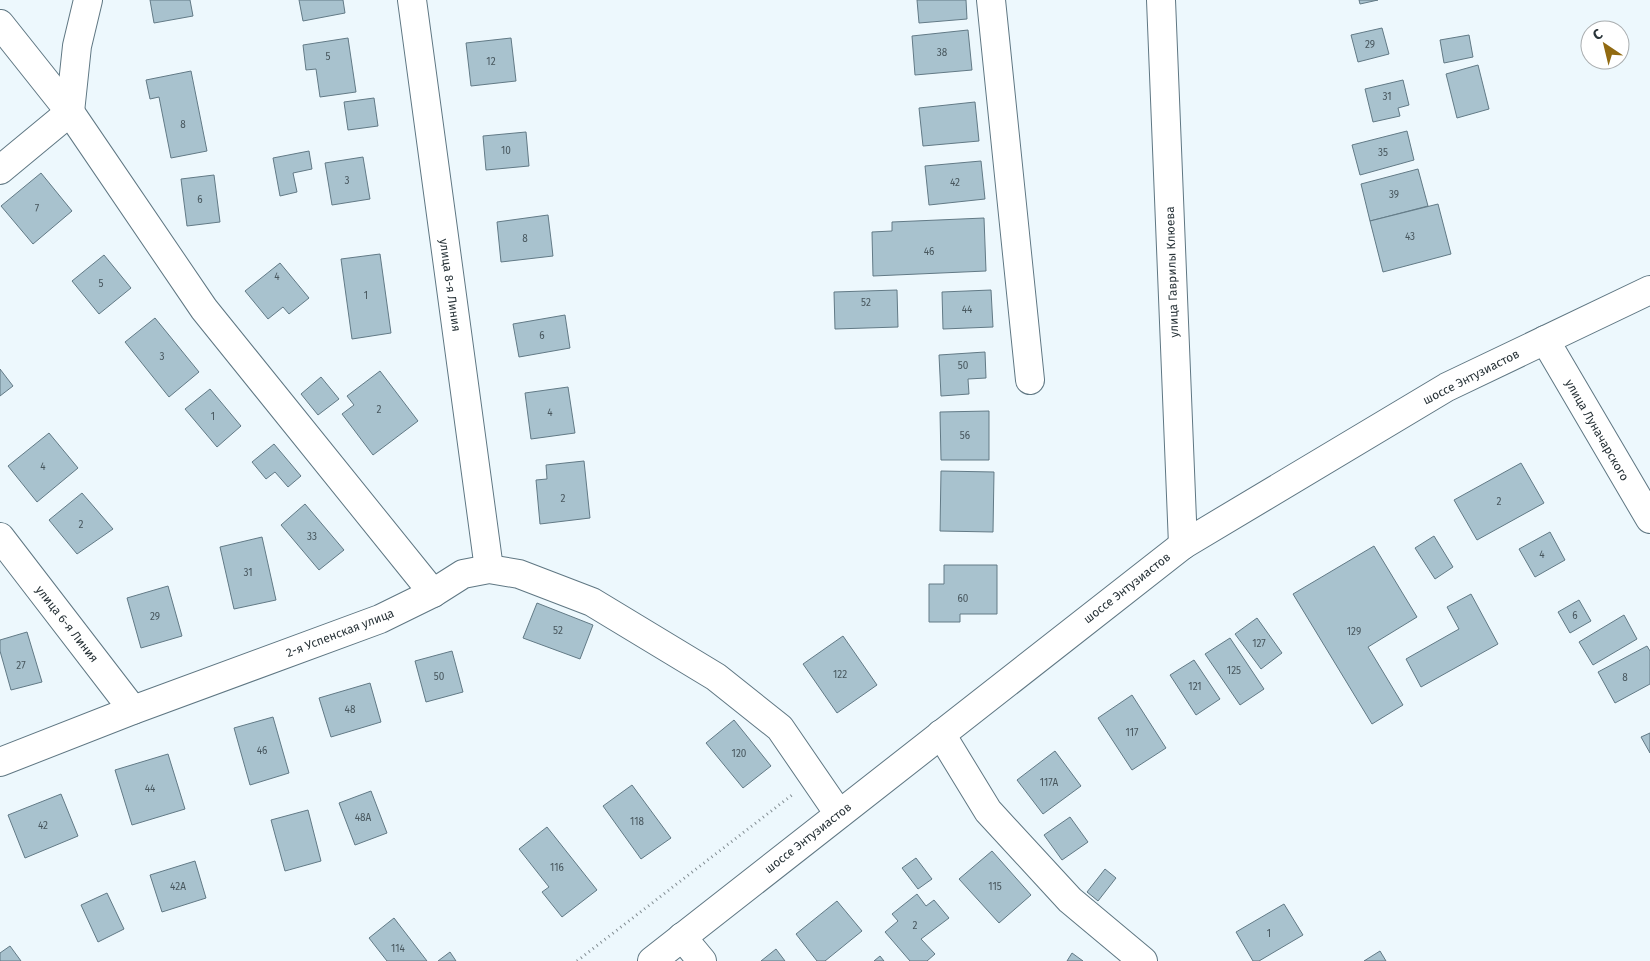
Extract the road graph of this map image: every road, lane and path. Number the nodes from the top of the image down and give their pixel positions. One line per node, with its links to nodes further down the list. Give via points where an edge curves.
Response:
1 (88, 0): 6 (street, via 77,46)
2 (412, 0): 14 (street, улица 8-я Линия)
3 (991, 0): 10 (street)
4 (1161, 0): 13 (street, улица Гаврилы Клюева)
5 (0, 24): 6 (street)
6 (70, 112): 7 (street); 15 (street, via 204,309)
7 (0, 170)
8 (1650, 290): 9 (street, шоссе Энтузиастов)
9 (1545, 340): 11 (street, улица Луначарского); 13 (street, шоссе Энтузиастов, via 1447,387)
10 (1030, 380)
11 (1650, 520)
12 (0, 537): 16 (street, улица 6-я Линия)
13 (1183, 544): 17 (street, шоссе Энтузиастов)
14 (489, 570): 15 (street, 2-я Успенская улица, via 463,574); 19 (street, 2-я Успенская улица, via 519,574 592,602 716,677 780,728)
15 (433, 593): 16 (street, 2-я Успенская улица, via 380,619)
16 (133, 710): 18 (street, 2-я Успенская улица)
17 (941, 734): 20 (street, шоссе Энтузиастов); 25 (street, via 988,811 1070,900)
18 (0, 762)
19 (815, 778): 20 (street, 2-я Успенская улица); 22 (path)
20 (839, 814): 21 (street, шоссе Энтузиастов)
21 (682, 936): 23 (street, шоссе Энтузиастов); 24 (street)
22 (577, 961)
23 (652, 961)
24 (702, 961)
25 (1143, 961)

